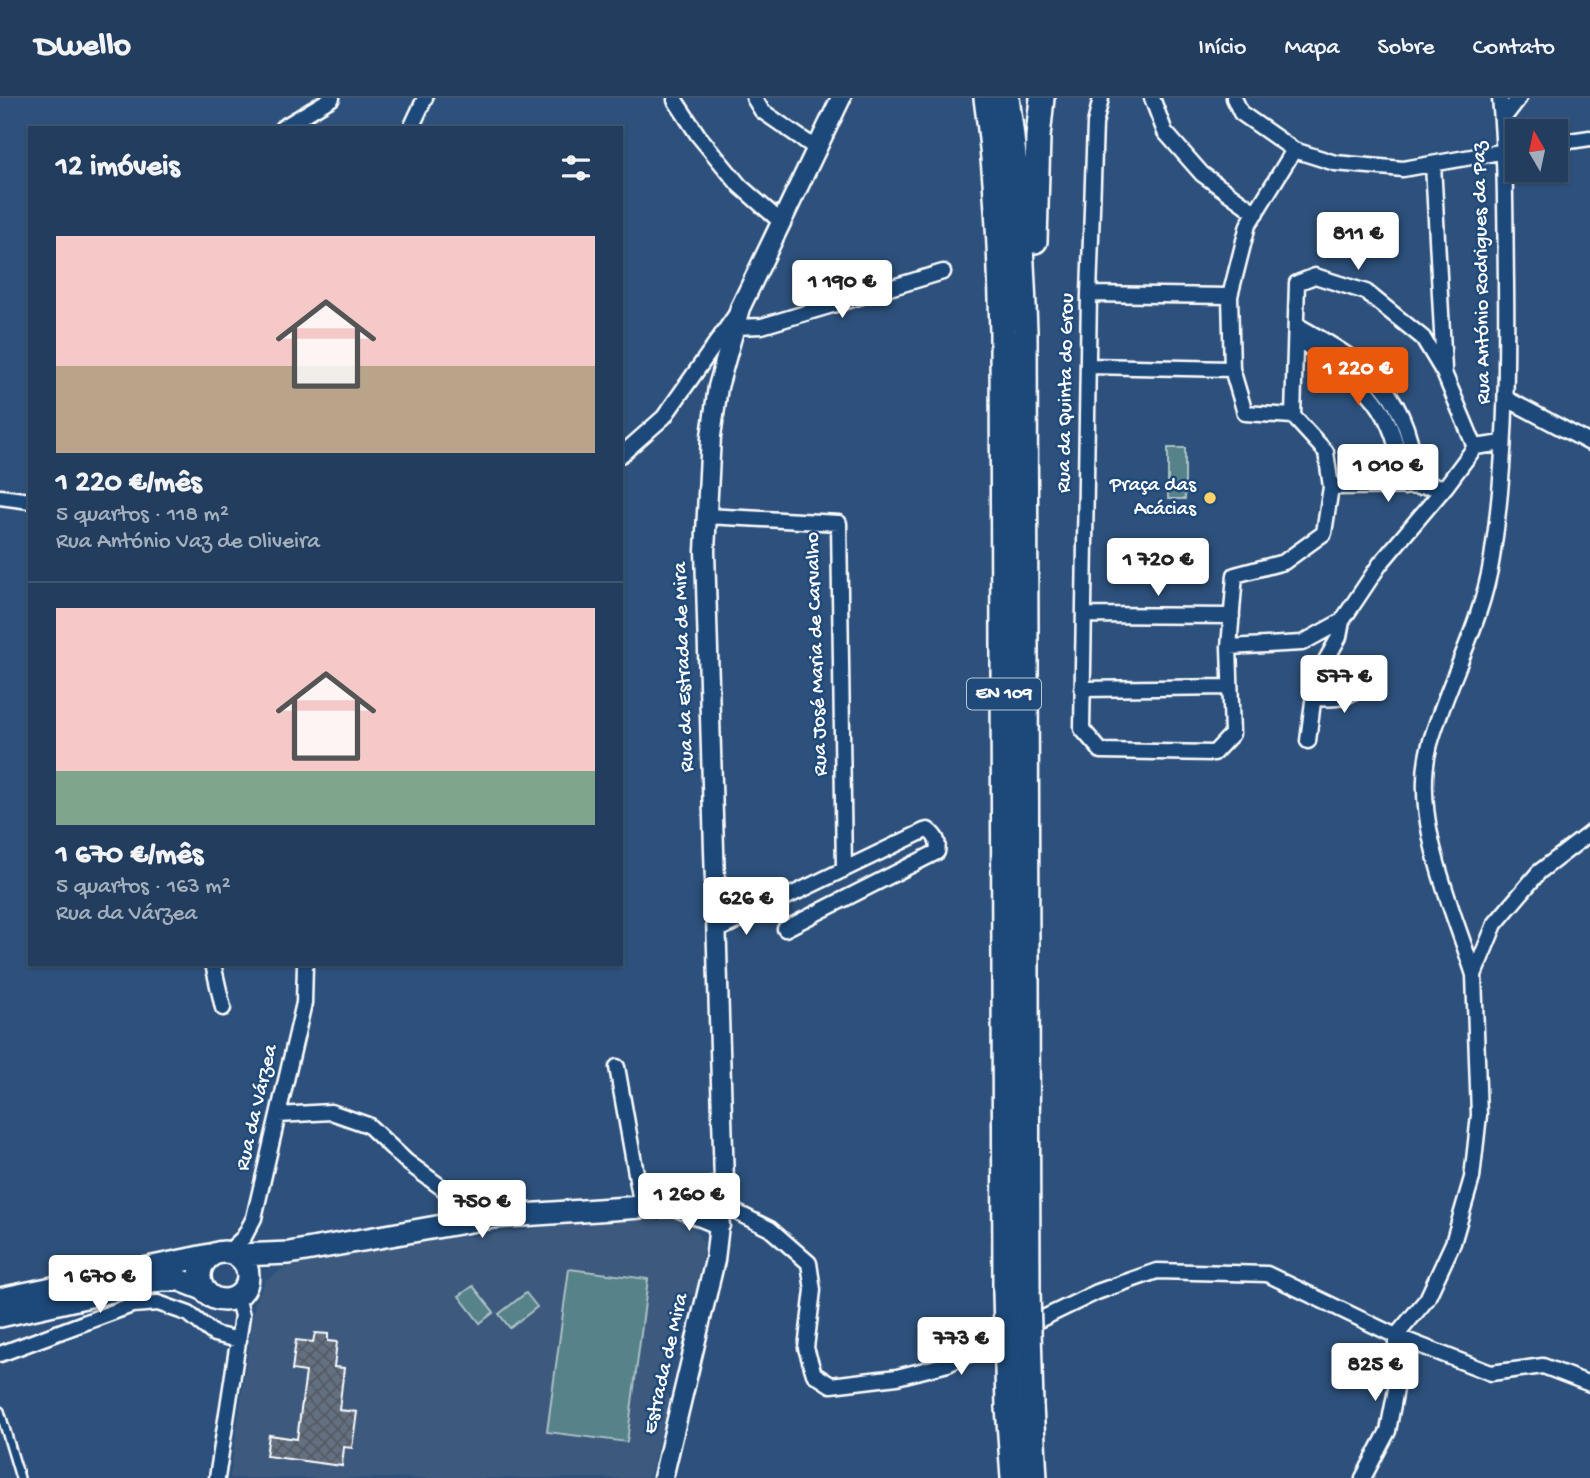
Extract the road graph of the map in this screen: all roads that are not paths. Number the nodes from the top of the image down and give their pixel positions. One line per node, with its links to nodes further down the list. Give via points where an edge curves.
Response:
1 (332, 98): 15 (street)
2 (425, 98): 16 (street)
3 (754, 98): 20 (street, via 762,111)
4 (841, 98): 20 (street, Rua da Estrada de Mira)
5 (986, 98): 79 (main road, EN 109, via 1000,233)
6 (1007, 98): 32 (main road, EN 109, via 1021,231)
7 (1042, 98): 32 (main road)
8 (1101, 98): 28 (street, Rua da Quinta do Grou, via 1095,124)
9 (1152, 98): 25 (street, via 1166,132 1202,174)
10 (1234, 98): 21 (street, via 1241,113)
11 (1500, 98): 14 (street, Rua António Rodrigues da Paz)
12 (1519, 98): 14 (street)
13 (675, 100): 26 (street, via 740,186)
14 (1502, 120): 17 (street, Rua António Rodrigues da Paz)
15 (285, 126)
16 (412, 126)
17 (1505, 130)
18 (1590, 138): 19 (street)
19 (1568, 141)
20 (817, 149): 26 (street, Rua da Estrada de Mira)
21 (1294, 150): 23 (street, via 1335,163 1403,169); 25 (street)
22 (1505, 151): 23 (street)
23 (1433, 164): 36 (street)
24 (1510, 182): 37 (street, Rua António Rodrigues da Paz)
25 (1256, 212): 29 (street, via 1248,225)
26 (781, 222): 30 (street, Rua da Estrada de Mira)
27 (943, 272): 31 (street, via 762,326)
28 (1089, 295): 29 (street); 34 (street, Rua da Quinta do Grou)
29 (1230, 296): 35 (street)
30 (740, 308): 31 (street, Rua da Estrada de Mira); 42 (street, via 664,417)
31 (735, 327): 48 (street, Rua da Estrada de Mira, via 710,436)
32 (1025, 331): 79 (main road, EN 109)
33 (1297, 332): 36 (street, via 1297,283 1315,276 1366,292 1423,338); 38 (street); 44 (street, via 1372,396 1394,433)
34 (1088, 366): 35 (street); 49 (street, Rua da Quinta do Grou)
35 (1232, 369): 38 (street, via 1245,413)
36 (1444, 373): 41 (street)
37 (1507, 399): 39 (street, Rua António Rodrigues da Paz); 40 (street)
38 (1293, 416): 45 (street, via 1326,452)
39 (1503, 443): 41 (street); 64 (street, Rua António Rodrigues da Paz, via 1492,560 1479,615 1430,746 1425,790 1429,834)
40 (1590, 443)
41 (1475, 447): 43 (street)
42 (623, 453)
43 (1446, 486): 44 (street); 51 (street, via 1380,564)
44 (1411, 487): 45 (street)
45 (1331, 488): 50 (street, Rua da Quinta do Grou, via 1324,533 1284,562 1236,575)
46 (0, 496): 47 (street)
47 (28, 501)
48 (706, 516): 59 (street, Rua José Maria de Carvalho, via 839,523); 61 (street, Rua da Estrada de Mira)
49 (1084, 615): 50 (street); 55 (street, Rua da Quinta do Grou)
50 (1232, 616): 52 (street, Rua da Quinta do Grou)
51 (1342, 621): 52 (street, via 1302,643); 56 (street, via 1339,637 1316,678)
52 (1229, 647): 53 (street, Rua da Quinta do Grou)
53 (1230, 687): 55 (street); 55 (street, Rua da Quinta do Grou, via 1232,734 1214,752 1101,751 1082,729)
54 (1358, 688): 56 (street, via 1342,698)
55 (1082, 689)
56 (1314, 698): 57 (street)
57 (1308, 741)
58 (1590, 833): 64 (street, via 1539,872 1495,924)
59 (844, 870): 60 (street, via 923,831 928,830 939,843 937,852); 61 (street)
60 (785, 929)
61 (716, 931): 68 (street, Rua da Estrada de Mira)
62 (214, 966): 65 (street)
63 (305, 966): 67 (street, Rua da Várzea, via 304,1003)
64 (1474, 975): 82 (street, via 1479,1115 1472,1178 1453,1244 1427,1299)
65 (223, 1008)
66 (617, 1067): 71 (street)
67 (278, 1115): 72 (street, via 331,1112 368,1125 445,1190); 75 (street, Rua da Várzea, via 254,1218 244,1237)
68 (724, 1182): 69 (street); 70 (street, Rua da Estrada de Mira)
69 (673, 1205): 71 (main road); 73 (street)
70 (722, 1205): 73 (street, Rua da Estrada de Mira); 82 (street, via 770,1229 809,1263 813,1290 806,1348 814,1374 831,1385 897,1377 948,1364 1097,1292 1157,1271 1267,1274)
71 (642, 1207): 72 (main road)
72 (493, 1217): 74 (main road)
73 (720, 1225): 76 (street, Rua da Estrada de Mira)
74 (289, 1253): 75 (main road); 77 (main road)
75 (225, 1254): 77 (main road, via 244,1262 248,1271); 78 (main road, via 203,1262 199,1270); 80 (main road)
76 (715, 1260): 90 (street, Estrada de Mira)
77 (242, 1288): 78 (main road, via 228,1300 219,1300); 83 (street)
78 (203, 1289): 81 (main road, via 180,1280 162,1280)
79 (1016, 1291): 86 (main road, EN 109, bridge)
80 (0, 1299)
81 (0, 1316)
82 (1396, 1336): 85 (street, via 1491,1373 1543,1366); 93 (street, via 1396,1389 1388,1431)
83 (239, 1340): 84 (street, via 214,1334 189,1314 169,1307 132,1305); 89 (street)
84 (0, 1354)
85 (1590, 1384)
86 (1019, 1407): 91 (main road, EN 109); 92 (main road, EN 109)
87 (0, 1411): 88 (lane)
88 (20, 1478)
89 (217, 1478)
90 (663, 1478)
91 (1013, 1478)
92 (1035, 1478)
93 (1363, 1478)

